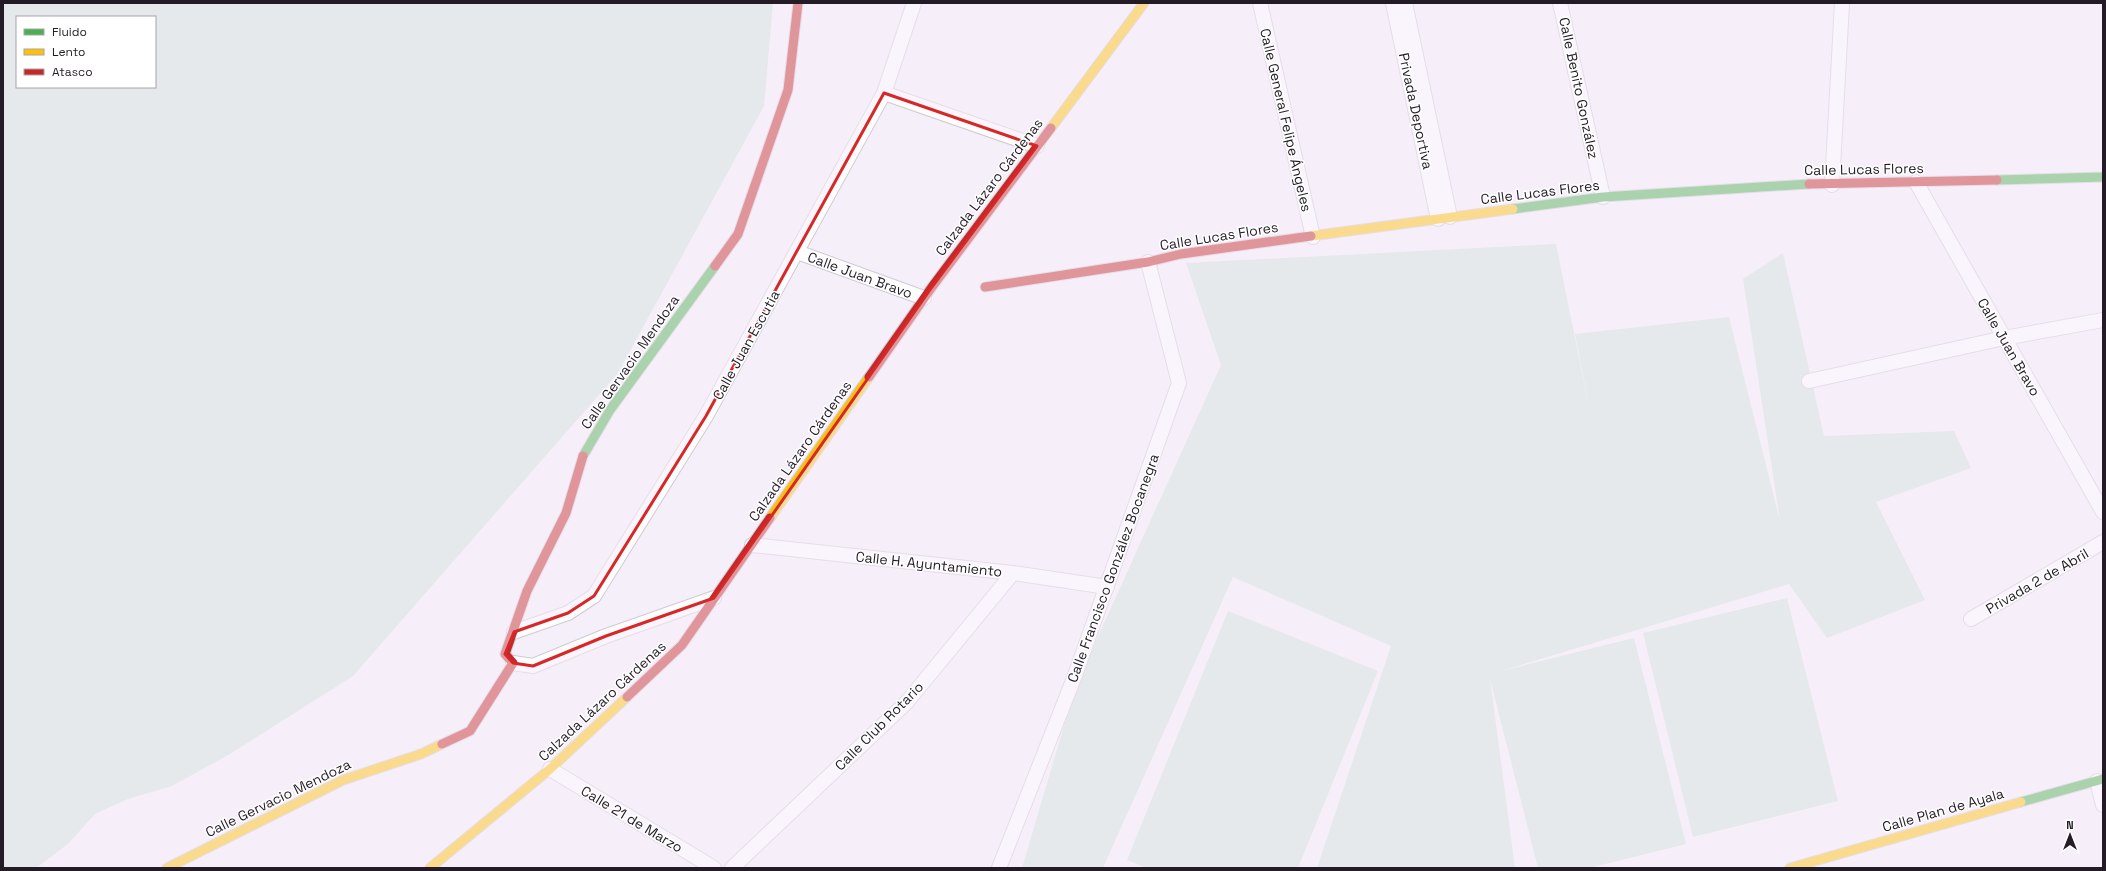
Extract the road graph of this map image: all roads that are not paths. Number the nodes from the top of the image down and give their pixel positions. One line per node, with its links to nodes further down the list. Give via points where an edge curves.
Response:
1 (798, 3): 31 (street, Calle Gervacio Mendoza, via 788,90 738,234 610,410 582,458 566,513 527,591)
2 (914, 3): 9 (street, Calle Juan Escutia)
3 (1144, 3): 10 (street, Calzada Lázaro Cárdenas)
4 (1260, 3): 16 (street, Calle General Felipe Ángeles)
5 (1393, 3): 15 (street, Privada Deportiva)
6 (1405, 3): 15 (street, Privada Deportiva)
7 (1560, 3): 14 (street, Calle Benito González)
8 (1842, 3): 13 (street)
9 (884, 93): 10 (street); 17 (street, Calle Juan Escutia)
10 (1037, 146): 20 (street, Calzada Lázaro Cárdenas)
11 (2103, 177): 12 (street, Calle Lucas Flores)
12 (1916, 182): 13 (street, Calle Lucas Flores); 22 (street, Calle Juan Bravo)
13 (1832, 185): 14 (street, Calle Lucas Flores, via 1802,184)
14 (1602, 197): 15 (street, Calle Lucas Flores)
15 (1444, 218): 16 (street, Calle Lucas Flores)
16 (1312, 236): 18 (street, Calle Lucas Flores, via 1181,254)
17 (797, 252): 20 (street, Calle Juan Bravo); 31 (street, Calle Juan Escutia, via 706,416 594,596 568,612)
18 (1148, 262): 19 (street, Calle Lucas Flores); 28 (street, Calle Francisco González Bocanegra, via 1179,383)
19 (985, 287)
20 (924, 298): 26 (street, Calzada Lázaro Cárdenas)
21 (2103, 320): 22 (street)
22 (2004, 338): 23 (street); 24 (street, Calle Juan Bravo)
23 (1809, 381)
24 (2103, 512)
25 (2103, 542): 30 (street, Privada 2 de Abril)
26 (752, 545): 27 (street, Calle H. Ayuntamiento); 29 (street, Calzada Lázaro Cárdenas)
27 (1013, 573): 28 (street, Calle H. Ayuntamiento); 39 (street, Calle Club Rotario, via 906,703)
28 (1107, 587): 40 (street, Calle Francisco González Bocanegra)
29 (714, 598): 32 (street, via 606,636 533,666); 33 (street, Calzada Lázaro Cárdenas, via 682,645)
30 (1971, 619)
31 (514, 632): 32 (street, Calle Gervacio Mendoza, via 505,654)
32 (513, 663): 36 (street, Calle Gervacio Mendoza, via 470,731 421,754 343,780)
33 (550, 769): 37 (street, Calzada Lázaro Cárdenas); 38 (street, Calle 21 de Marzo)
34 (2100, 780): 35 (street); 41 (street, Calle Plan de Ayala)
35 (2103, 805)
36 (167, 868)
37 (430, 868)
38 (714, 868)
39 (732, 868)
40 (999, 868)
41 (1790, 868)

